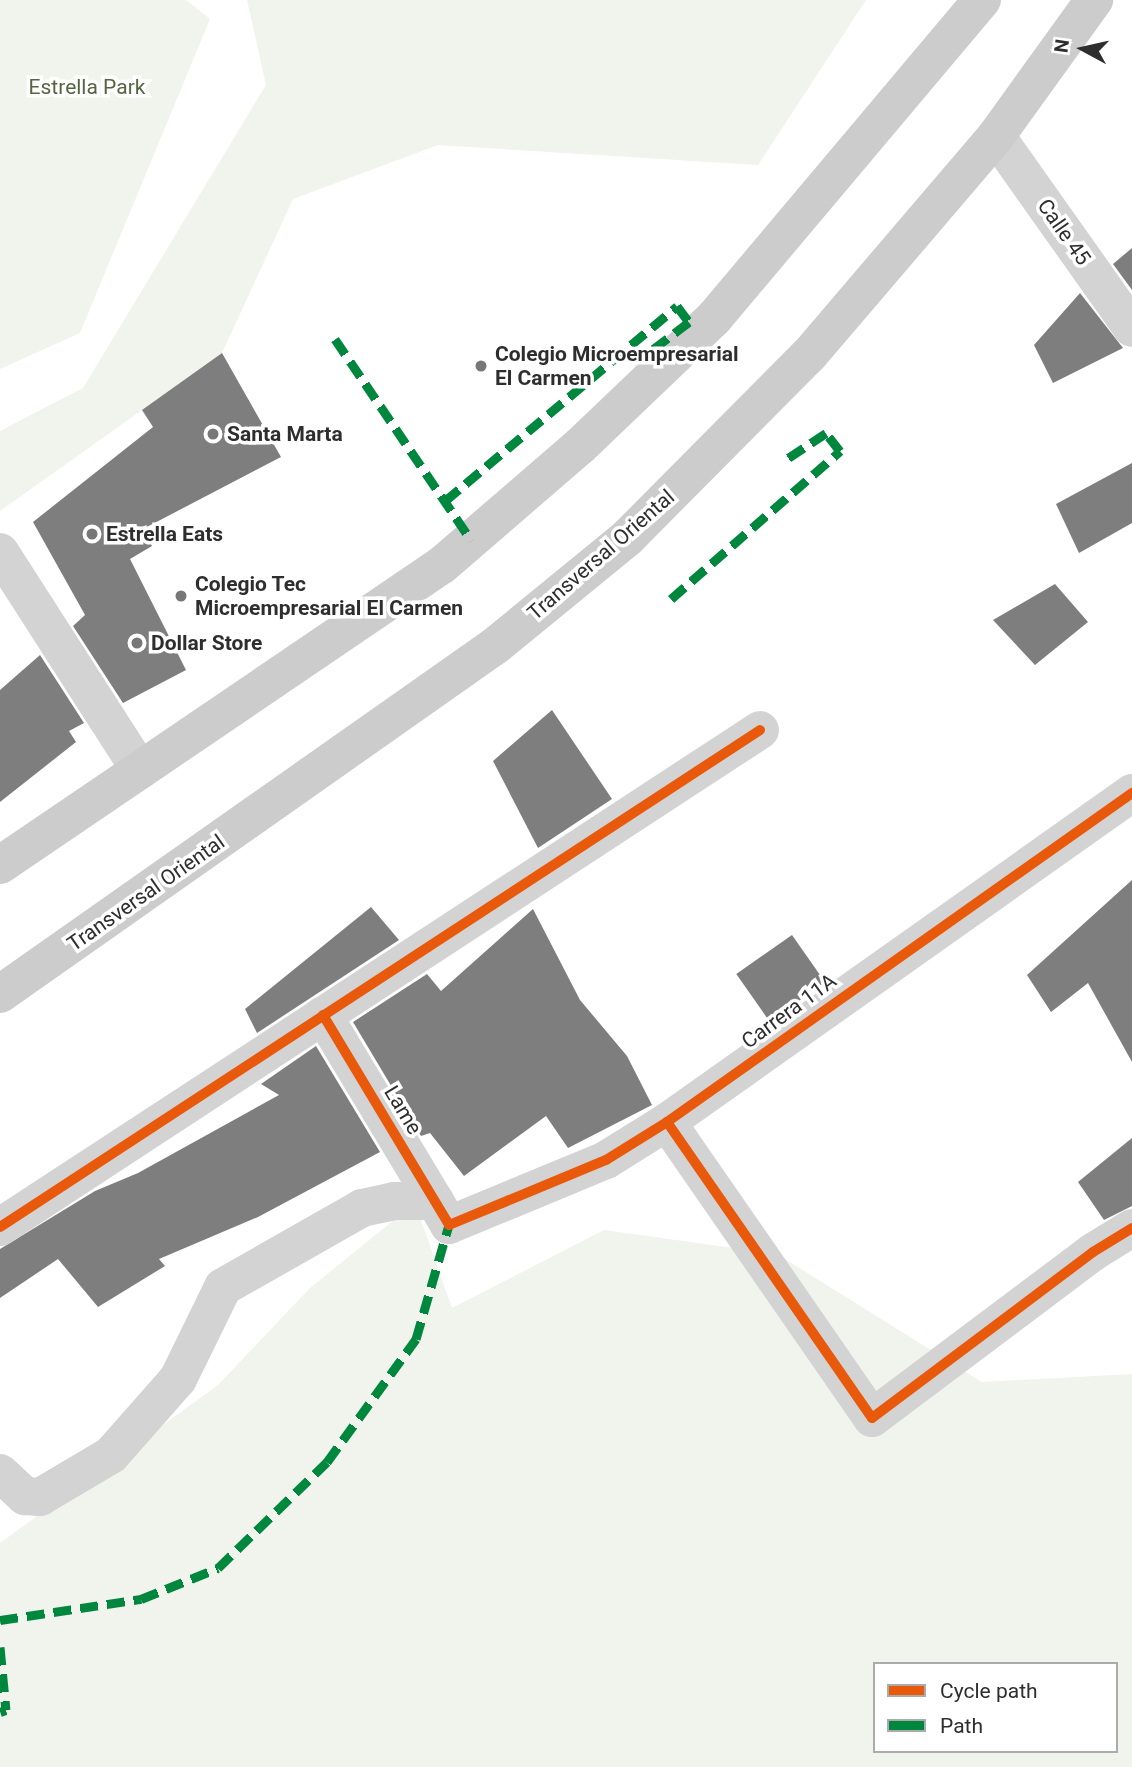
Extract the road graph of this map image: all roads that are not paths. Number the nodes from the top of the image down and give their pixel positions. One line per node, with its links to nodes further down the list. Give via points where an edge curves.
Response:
1 (982, 0): 7 (main road, via 714,318 580,446 442,565)
2 (1094, 0): 3 (main road, Transversal Oriental)
3 (996, 136): 4 (street, Calle 45); 10 (main road, Transversal Oriental, via 810,355 627,538 495,646)
4 (1132, 328)
5 (0, 552): 7 (street)
6 (760, 730): 11 (street)
7 (140, 770): 9 (main road)
8 (1132, 793): 12 (street, Carrera 11A)
9 (0, 865)
10 (0, 994)
11 (323, 1015): 13 (street, Lame); 14 (street)
12 (667, 1122): 13 (street, Carrera 11A, via 606,1160); 15 (street, via 872,1418 1093,1252)
13 (442, 1213): 16 (street, via 394,1201 362,1208 223,1287 178,1378 111,1455 40,1497 24,1496)
14 (0, 1227)
15 (1132, 1228)
16 (0, 1474)

